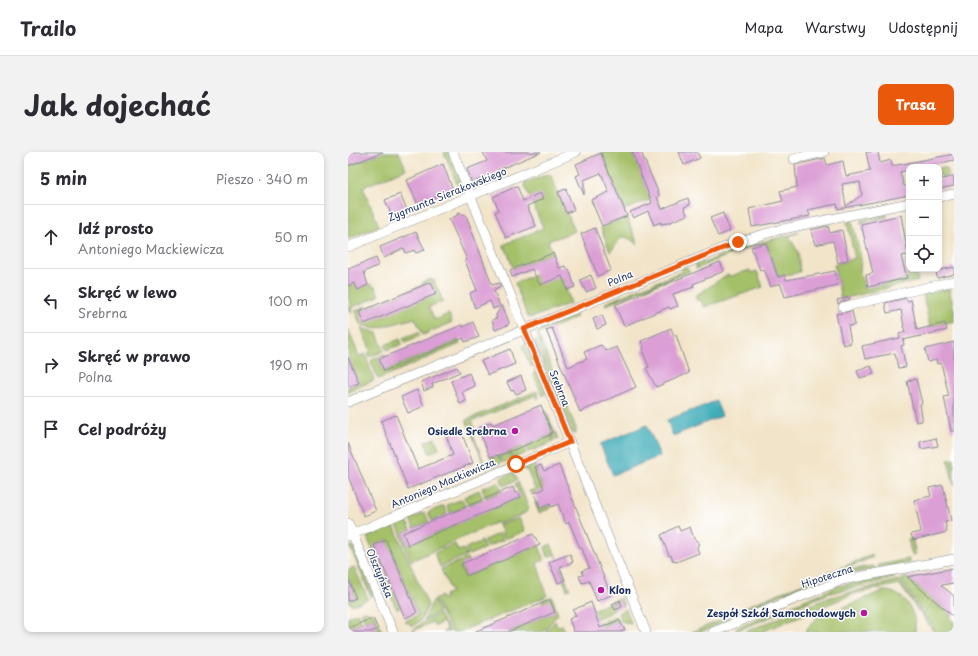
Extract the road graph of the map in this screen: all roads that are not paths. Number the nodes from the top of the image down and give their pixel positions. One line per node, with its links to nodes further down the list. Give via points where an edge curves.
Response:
1 (453, 152): 6 (street, Srebrna)
2 (576, 152): 6 (street, Zygmunta Sierakowskiego)
3 (824, 152): 4 (street)
4 (794, 159)
5 (954, 194): 7 (street)
6 (471, 196): 9 (street, Zygmunta Sierakowskiego); 12 (street, Srebrna)
7 (942, 196)
8 (906, 204): 12 (street, Polna, via 742,240)
9 (348, 247)
10 (954, 281): 11 (street)
11 (843, 307)
12 (524, 329): 13 (street, Polna); 14 (street, Srebrna)
13 (348, 402)
14 (570, 442): 16 (street, Antoniego Mackiewicza); 19 (street, Srebrna)
15 (348, 523): 16 (street, Olsztyńska)
16 (350, 535): 18 (street, Olsztyńska)
17 (954, 559): 20 (street, Hipoteczna, via 837,582)
18 (393, 632)
19 (646, 632)
20 (713, 632)

